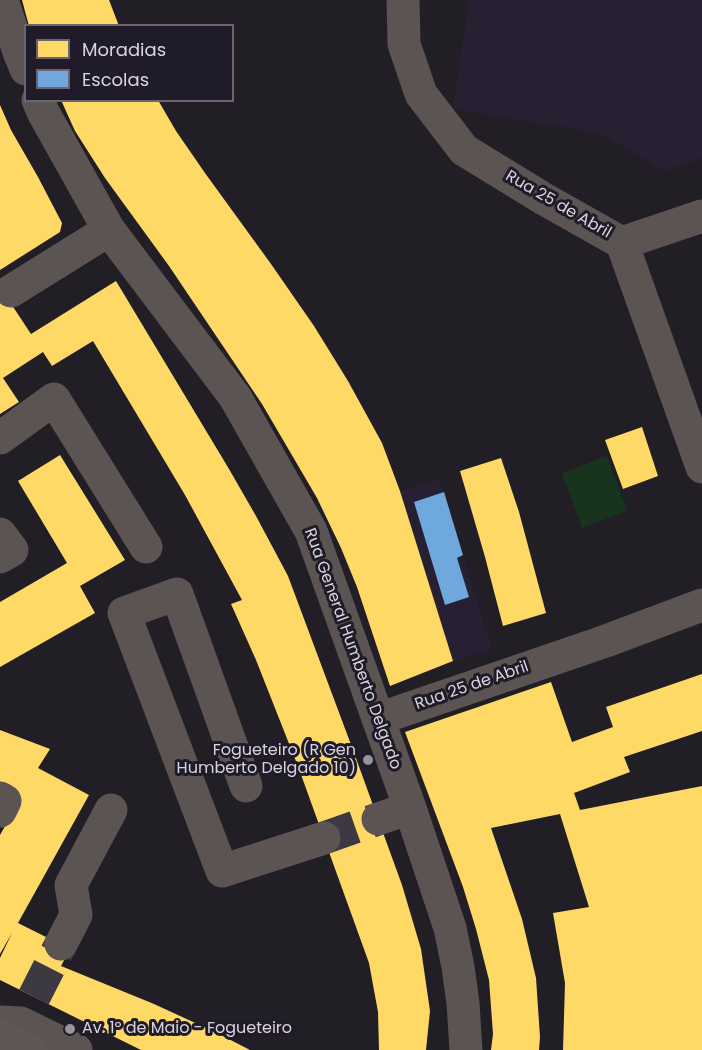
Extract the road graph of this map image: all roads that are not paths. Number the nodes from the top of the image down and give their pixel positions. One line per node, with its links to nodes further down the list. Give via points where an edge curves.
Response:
1 (2, 0): 3 (street)
2 (404, 0): 7 (street, Rua 25 de Abril, via 404,44 421,94 464,150)
3 (24, 63)
4 (39, 102): 6 (street, Rua General Humberto Delgado)
5 (702, 216): 7 (street)
6 (109, 230): 8 (street); 15 (street, Rua General Humberto Delgado, via 235,397 311,531)
7 (622, 243): 10 (street, Rua 25 de Abril)
8 (11, 291)
9 (0, 438): 12 (street, via 54,399)
10 (702, 467)
11 (0, 534): 13 (street, via 12,550)
12 (146, 547)
13 (0, 557)
14 (702, 605): 15 (street, Rua 25 de Abril)
15 (378, 719): 18 (street, Rua General Humberto Delgado)
16 (246, 786): 22 (street, via 177,594 124,613 222,872)
17 (0, 798): 20 (street, via 5,801)
18 (410, 808): 21 (street); 26 (street, Rua General Humberto Delgado, via 450,928 463,1003)
19 (111, 810): 23 (street, via 71,885 76,915)
20 (0, 811)
21 (378, 819)
22 (324, 838)
23 (61, 944)
24 (17, 1026): 25 (street)
25 (76, 1050)
26 (466, 1050)

